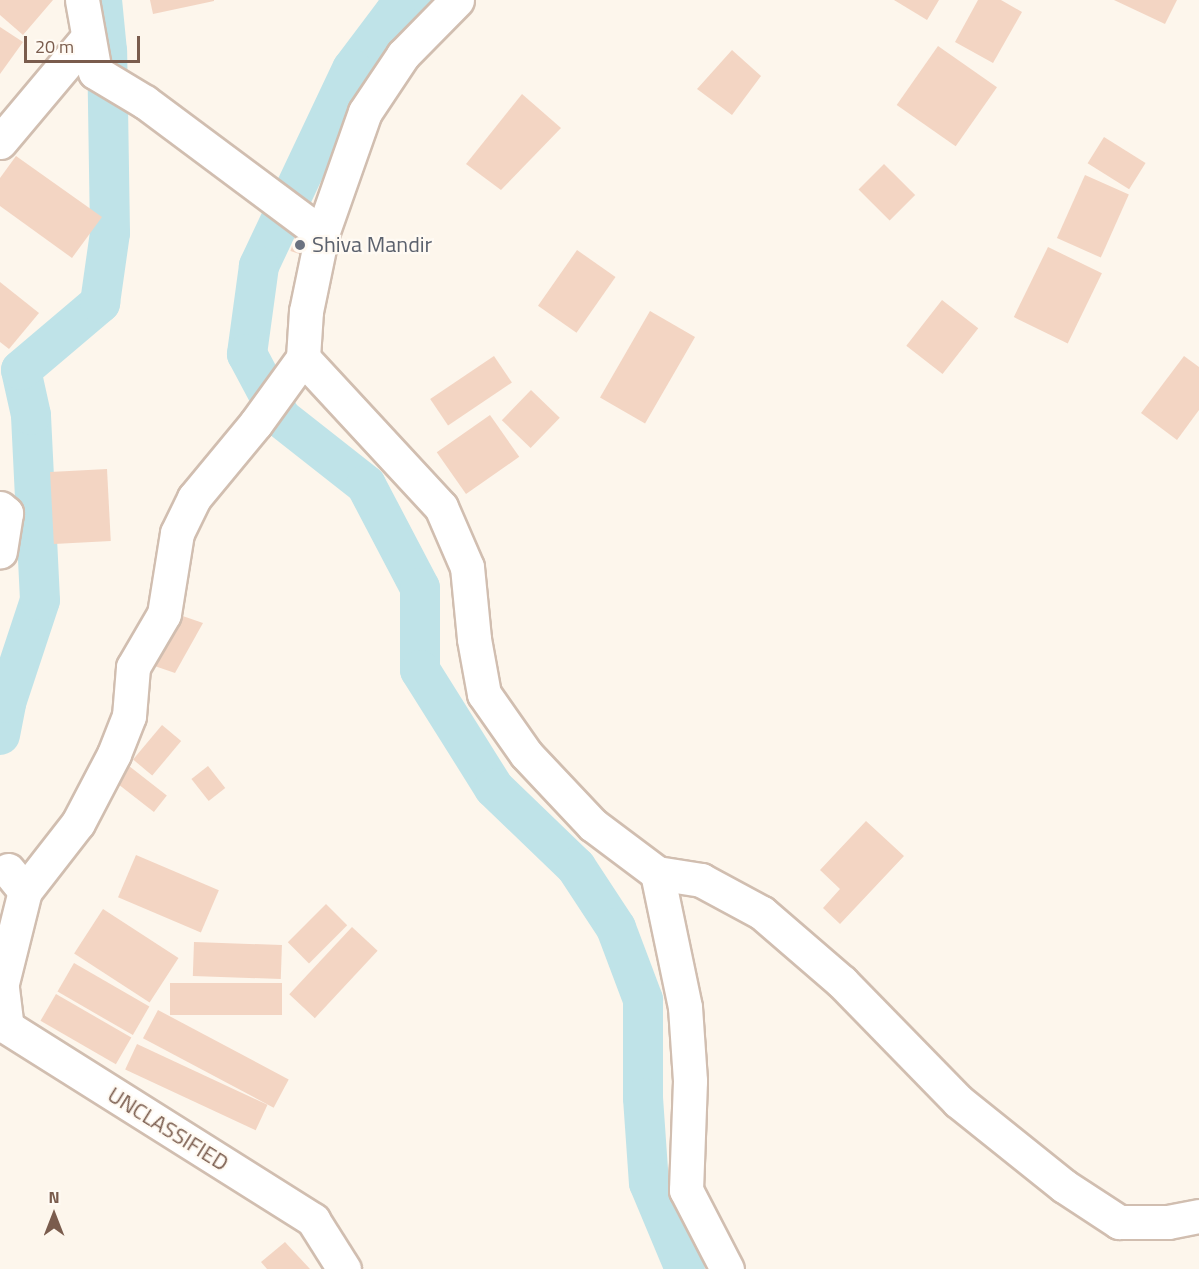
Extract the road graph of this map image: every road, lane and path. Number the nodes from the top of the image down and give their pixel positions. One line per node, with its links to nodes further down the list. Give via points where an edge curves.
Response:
1 (82, 0): 3 (street)
2 (457, 0): 5 (street, via 403,55 365,112)
3 (88, 37): 4 (street); 5 (street, via 95,72 145,102)
4 (0, 142)
5 (315, 229): 6 (street)
6 (303, 357): 9 (street, via 441,507 467,567 484,694 526,754 593,825); 10 (street, via 256,423 194,498 177,533 164,614 133,667 129,716 114,754 78,823 17,880)
7 (0, 508): 8 (street, via 6,513)
8 (0, 552)
9 (657, 873): 11 (street, via 701,880 762,912 842,982 958,1101 1064,1186 1119,1222 1168,1222); 13 (street, via 685,1007 690,1081 686,1190)
10 (1, 989): 12 (street, UNCLASSIFIED, via 7,1027 313,1220)
11 (1199, 1216)
12 (344, 1269)
13 (727, 1269)

